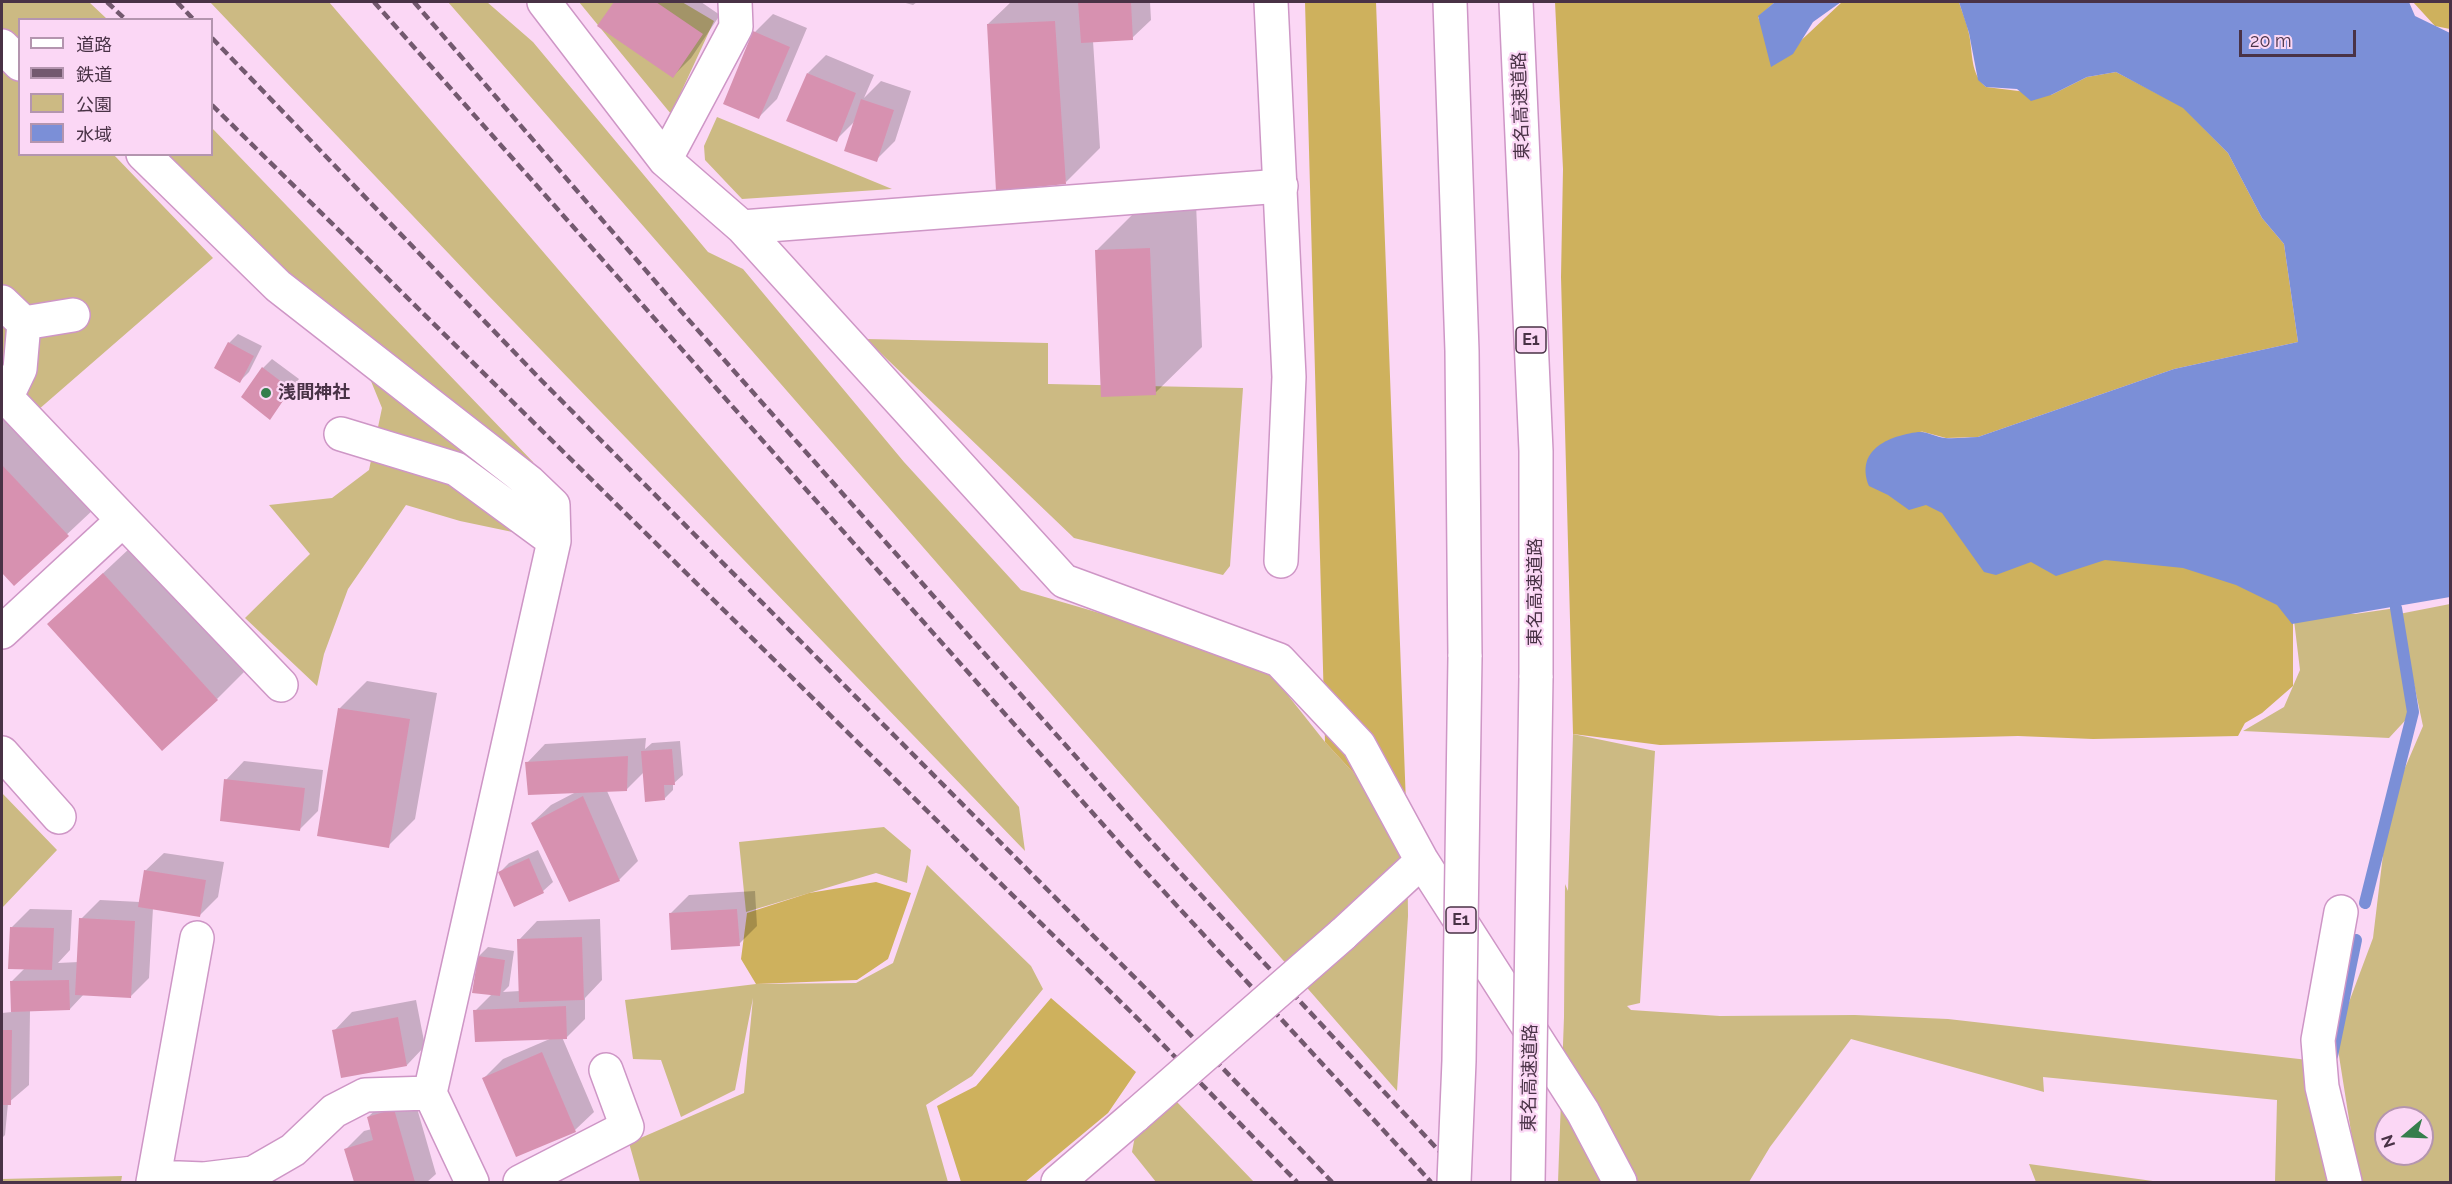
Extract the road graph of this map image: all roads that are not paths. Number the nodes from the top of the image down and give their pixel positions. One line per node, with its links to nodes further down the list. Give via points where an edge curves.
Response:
1 (544, 2): 9 (main road)
2 (735, 2): 9 (main road, via 736,27)
3 (1272, 2): 10 (main road)
4 (1450, 2): 32 (main road, E1, bridge, via 1462,351 1465,657)
5 (1516, 2): 33 (main road, 東名高速道路 / E1, bridge, via 1536,452)
6 (2, 45): 7 (main road)
7 (18, 62)
8 (145, 156): 17 (main road, via 278,286 529,482 553,505)
9 (665, 160): 11 (main road)
10 (1281, 186): 11 (main road); 18 (main road, via 1289,377)
11 (742, 227): 23 (main road, via 1064,581 1279,660 1359,745)
12 (13, 312): 13 (main road); 14 (main road, via 20,369)
13 (73, 315)
14 (4, 395): 16 (main road)
15 (341, 434): 17 (main road, via 456,469)
16 (123, 520): 19 (main road); 20 (main road)
17 (554, 541): 27 (main road)
18 (1281, 561)
19 (2, 632)
20 (281, 685)
21 (2, 753): 22 (main road)
22 (59, 817)
23 (1422, 861): 31 (main road, bridge); 34 (main road, via 1583,1112)
24 (2341, 912): 35 (main road, via 2318,1040 2322,1087)
25 (197, 938): 28 (main road)
26 (606, 1070): 30 (main road, via 627,1127)
27 (430, 1093): 28 (main road, via 365,1095 334,1111 294,1150 253,1173); 29 (main road)
28 (154, 1180)
29 (472, 1182)
30 (520, 1182)
31 (1058, 1182)
32 (1454, 1182)
33 (1528, 1182)
34 (1620, 1182)
35 (2346, 1182)

